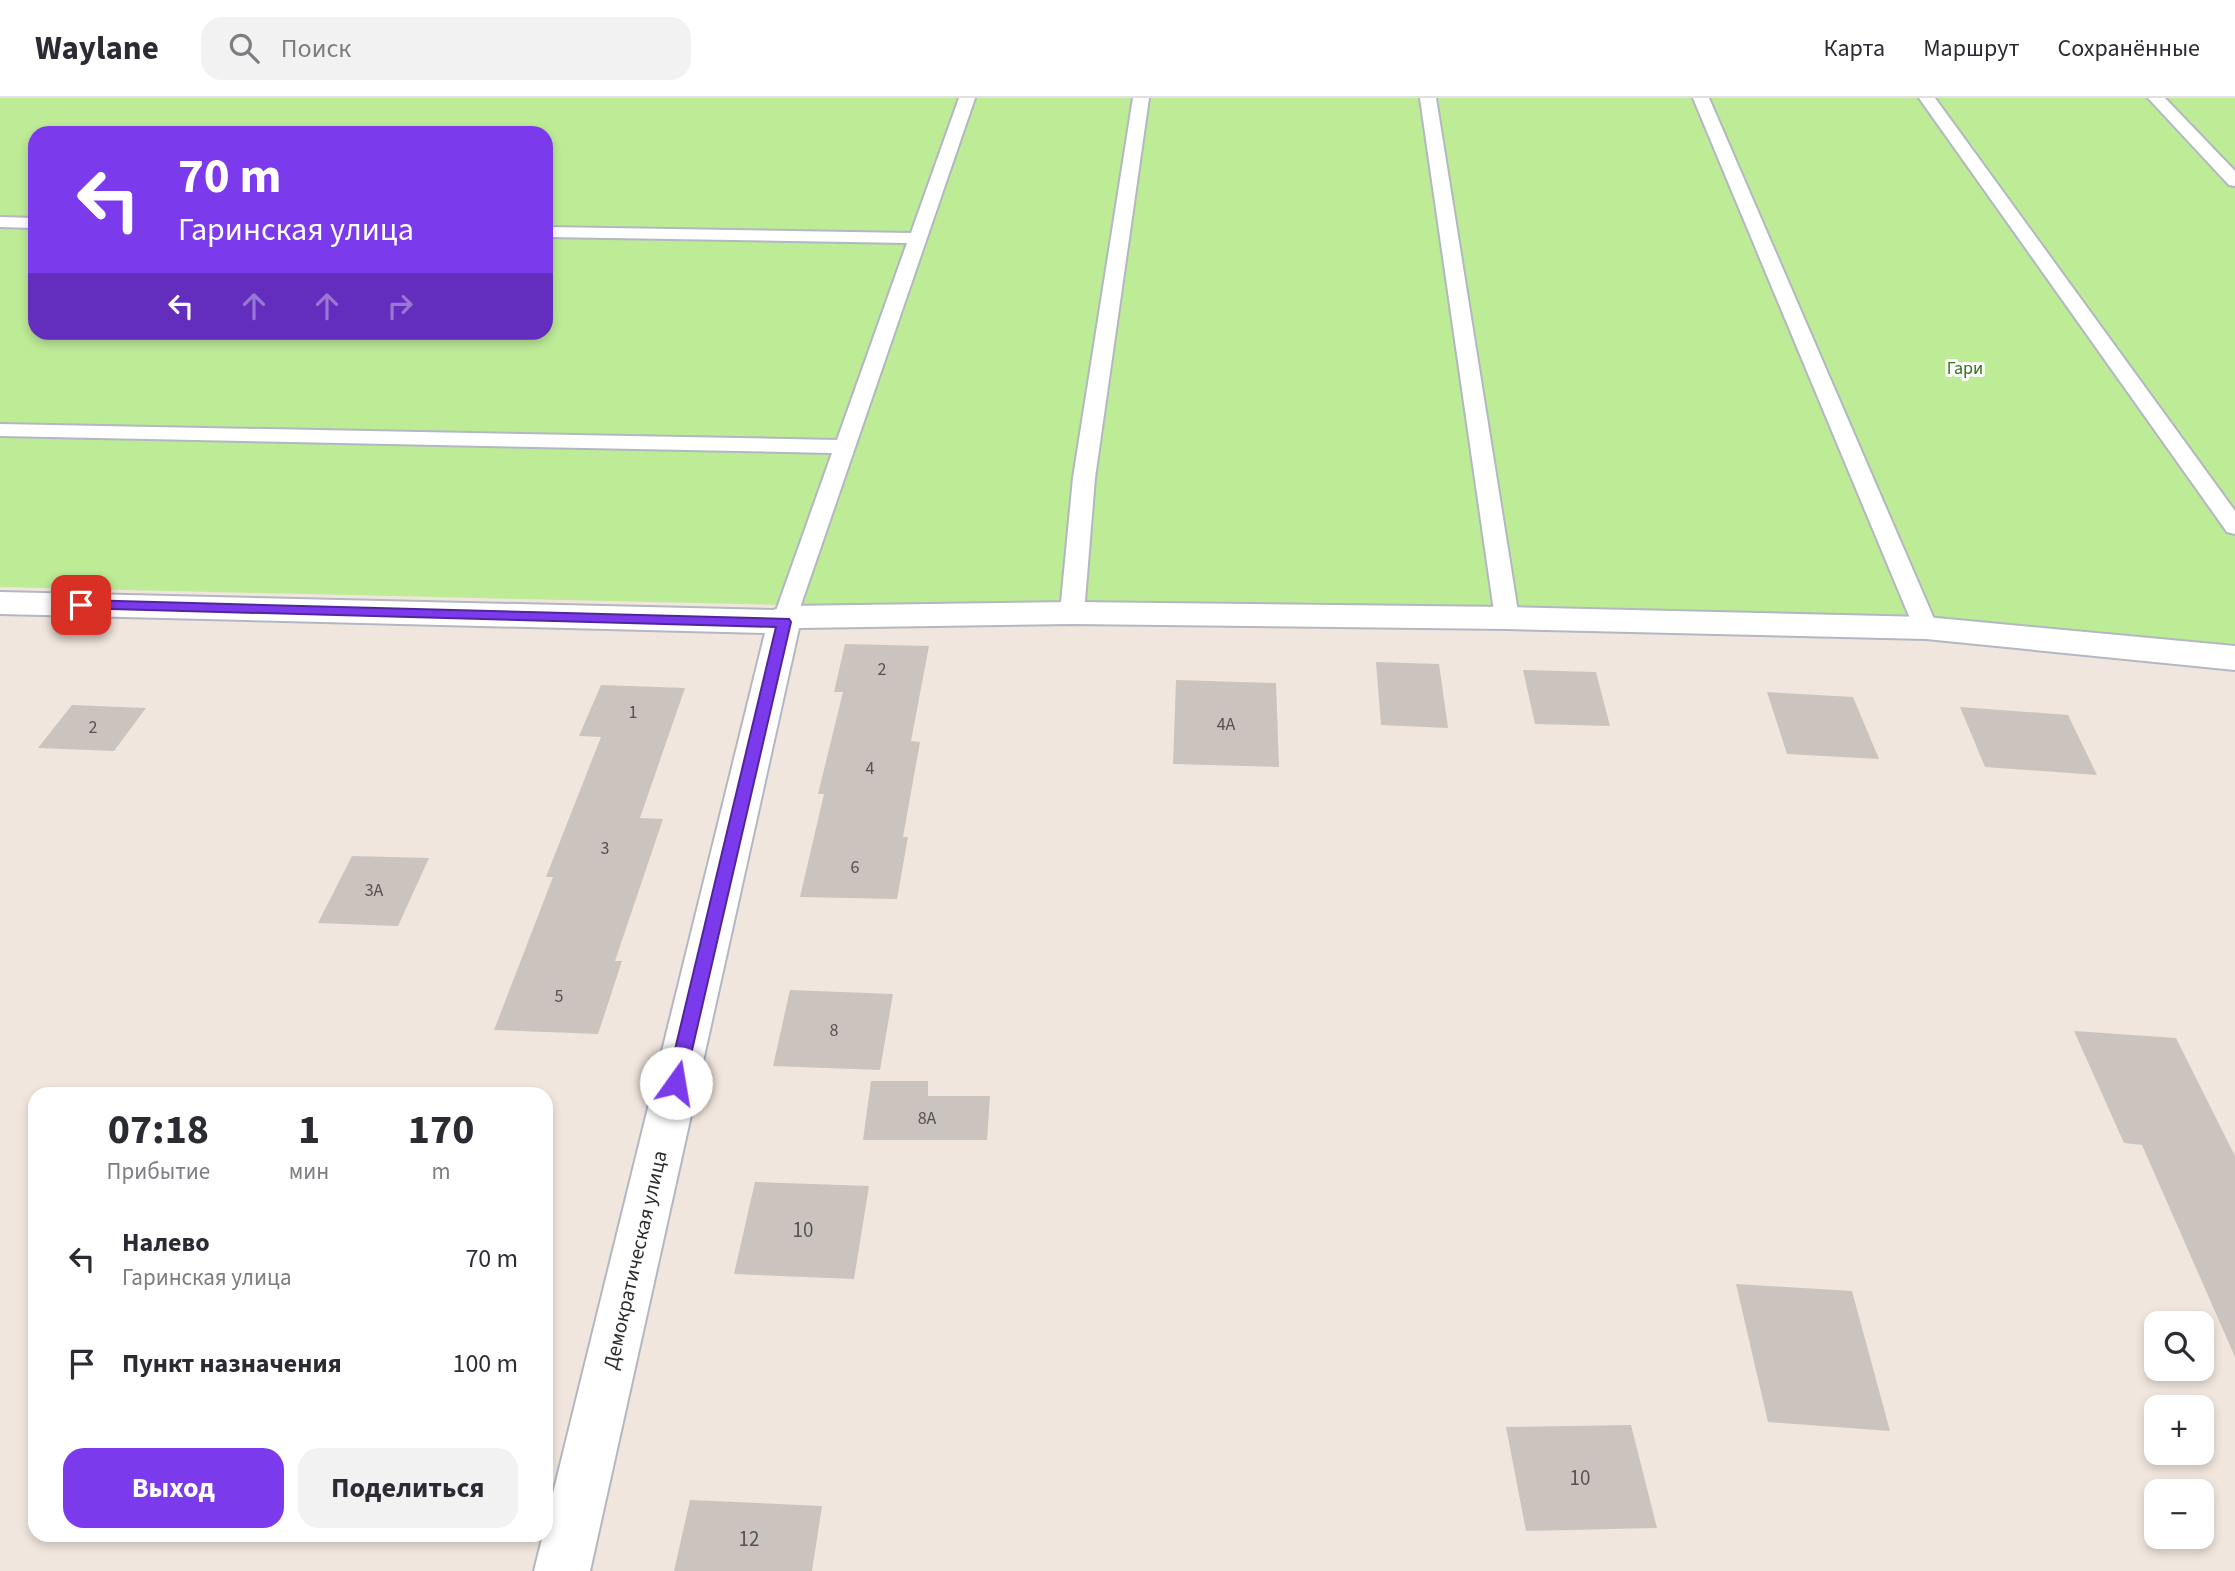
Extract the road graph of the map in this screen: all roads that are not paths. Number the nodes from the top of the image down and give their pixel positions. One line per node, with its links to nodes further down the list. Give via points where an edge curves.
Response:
1 (967, 98): 11 (lane)
2 (1141, 98): 16 (lane, via 1084,478)
3 (1428, 98): 17 (lane)
4 (1701, 98): 19 (lane)
5 (1927, 98): 14 (lane)
6 (2156, 98): 7 (lane)
7 (2235, 181)
8 (0, 222): 9 (lane)
9 (28, 223)
10 (553, 232): 11 (lane)
11 (919, 238): 13 (lane)
12 (0, 430): 13 (lane)
13 (844, 447): 18 (lane)
14 (2235, 527)
15 (0, 603): 18 (street)
16 (1072, 613): 17 (street); 18 (street)
17 (1507, 618): 19 (street)
18 (785, 620): 21 (street, Демократическая улица)
19 (1926, 628): 20 (street)
20 (2235, 658)
21 (562, 1571)

